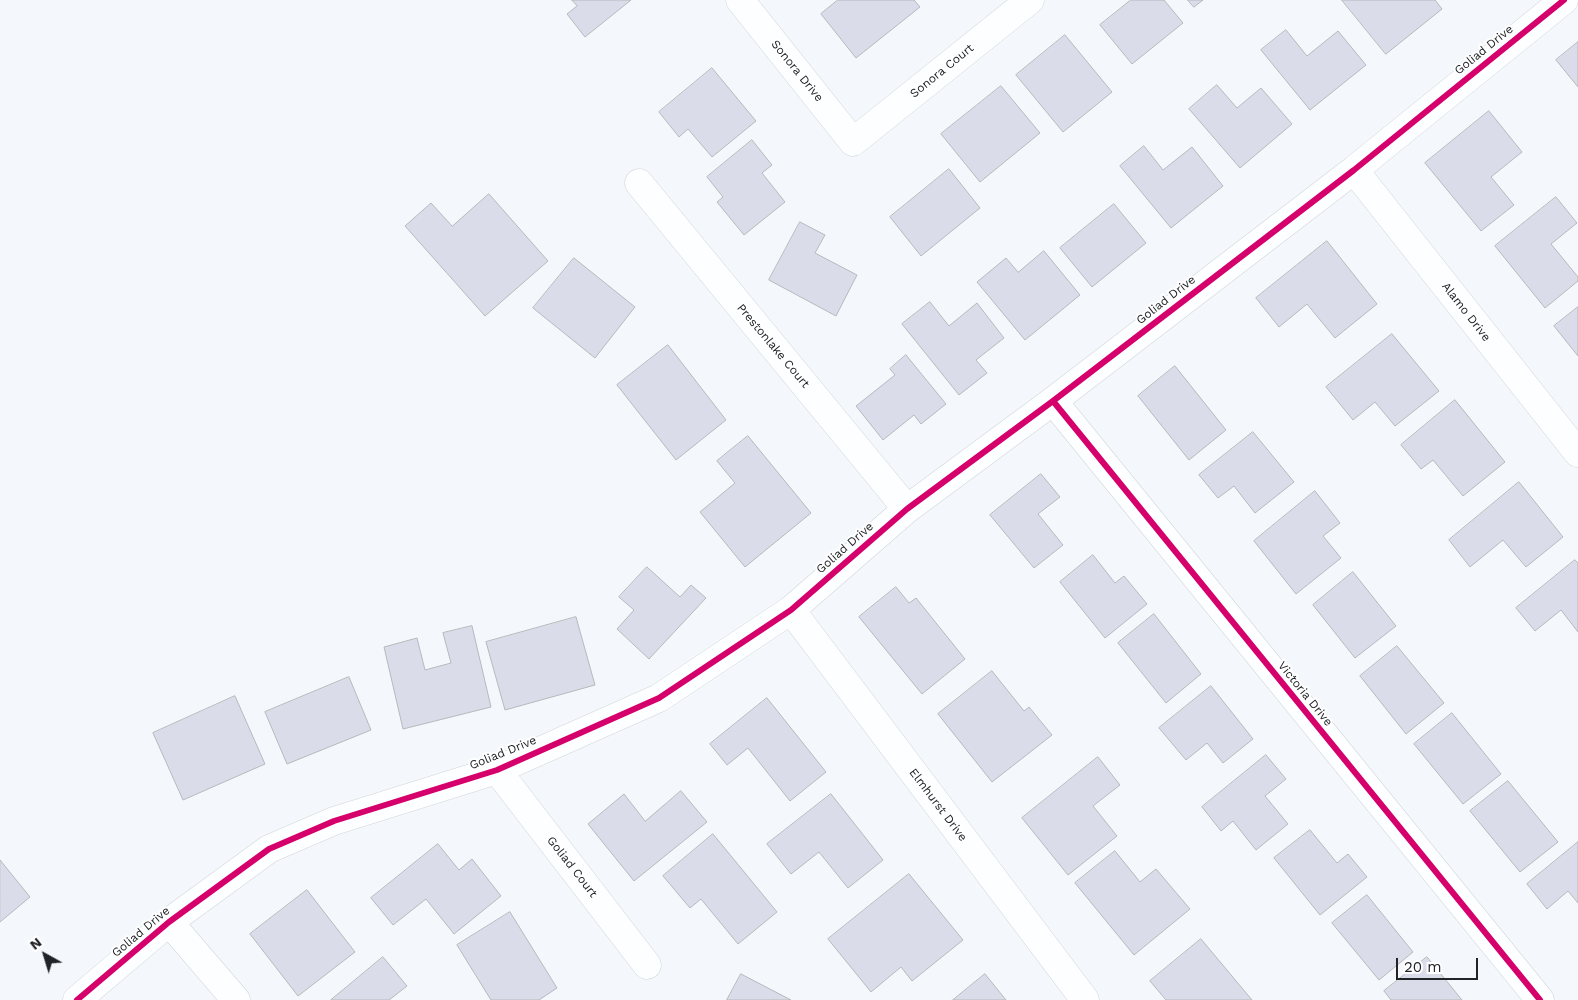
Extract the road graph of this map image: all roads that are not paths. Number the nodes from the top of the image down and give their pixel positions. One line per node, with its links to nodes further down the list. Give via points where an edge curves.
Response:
1 (740, 0): 4 (street, Sonora Drive)
2 (1030, 0): 4 (street, Sonora Court)
3 (1564, 0): 5 (street, Goliad Drive)
4 (853, 142)
5 (1354, 170): 7 (street, Goliad Drive); 8 (street, Alamo Drive)
6 (639, 183): 9 (street, Prestonlake Court)
7 (1054, 401): 9 (street, Goliad Drive); 17 (street, Victoria Drive)
8 (1578, 454)
9 (908, 509): 10 (street, Goliad Drive)
10 (791, 610): 11 (street, Goliad Drive, via 659,698); 16 (street, Elmhurst Drive)
11 (497, 770): 12 (street, Goliad Drive, via 334,821 269,849); 13 (street, Goliad Court)
12 (169, 922): 14 (street, Goliad Drive); 15 (street)
13 (647, 965)
14 (77, 1000)
15 (236, 1000)
16 (1086, 1000)
17 (1540, 1000)

